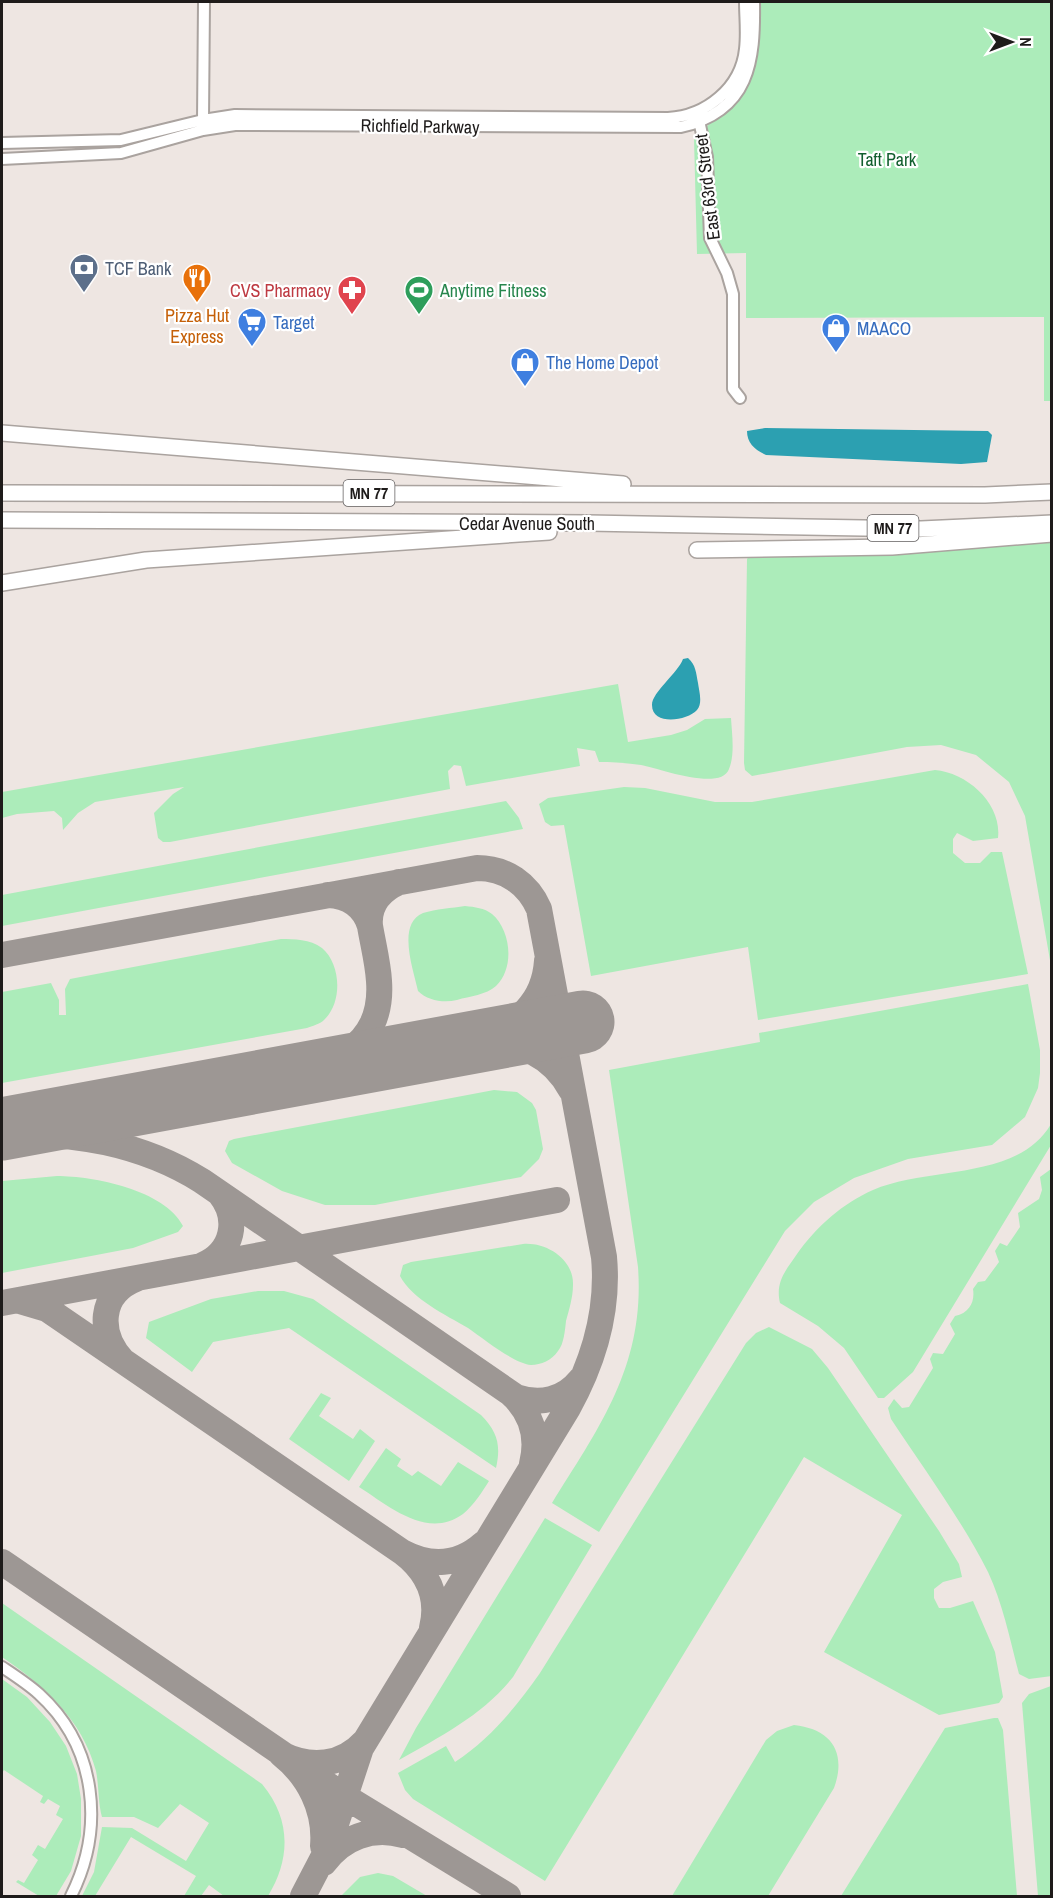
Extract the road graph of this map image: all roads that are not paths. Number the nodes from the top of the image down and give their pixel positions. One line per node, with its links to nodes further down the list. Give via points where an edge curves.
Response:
1 (204, 2): 5 (street)
2 (745, 2): 4 (street, Richfield Parkway, via 741,66 721,96)
3 (754, 2): 4 (street, Richfield Parkway, via 754,48 744,81 726,104)
4 (698, 117): 5 (street, Richfield Parkway, via 235,116); 8 (street, Richfield Parkway, via 669,128 236,125 203,130 122,153); 9 (street, East 63rd Street, via 707,157 710,238 733,294 733,389)
5 (203, 120): 6 (street, Richfield Parkway, via 135,138)
6 (64, 140): 7 (street, Richfield Parkway); 8 (street, via 54,152)
7 (2, 143)
8 (7, 159)
9 (740, 398)
10 (2, 433): 13 (highway)
11 (1052, 492): 13 (highway, Cedar Avenue South / MN 77)
12 (2, 493): 13 (highway, Cedar Avenue South / MN 77)
13 (736, 494)
14 (2, 520): 16 (highway, Cedar Avenue South / MN 77)
15 (1052, 523): 16 (highway, Cedar Avenue South / MN 77, via 921,529)
16 (735, 526): 19 (highway, via 479,536 146,560)
17 (1052, 534): 18 (highway, via 892,547)
18 (697, 550)
19 (2, 583)
20 (2, 1667): 21 (street, via 39,1694 62,1720 86,1769 93,1808 91,1837)
21 (71, 1896)

